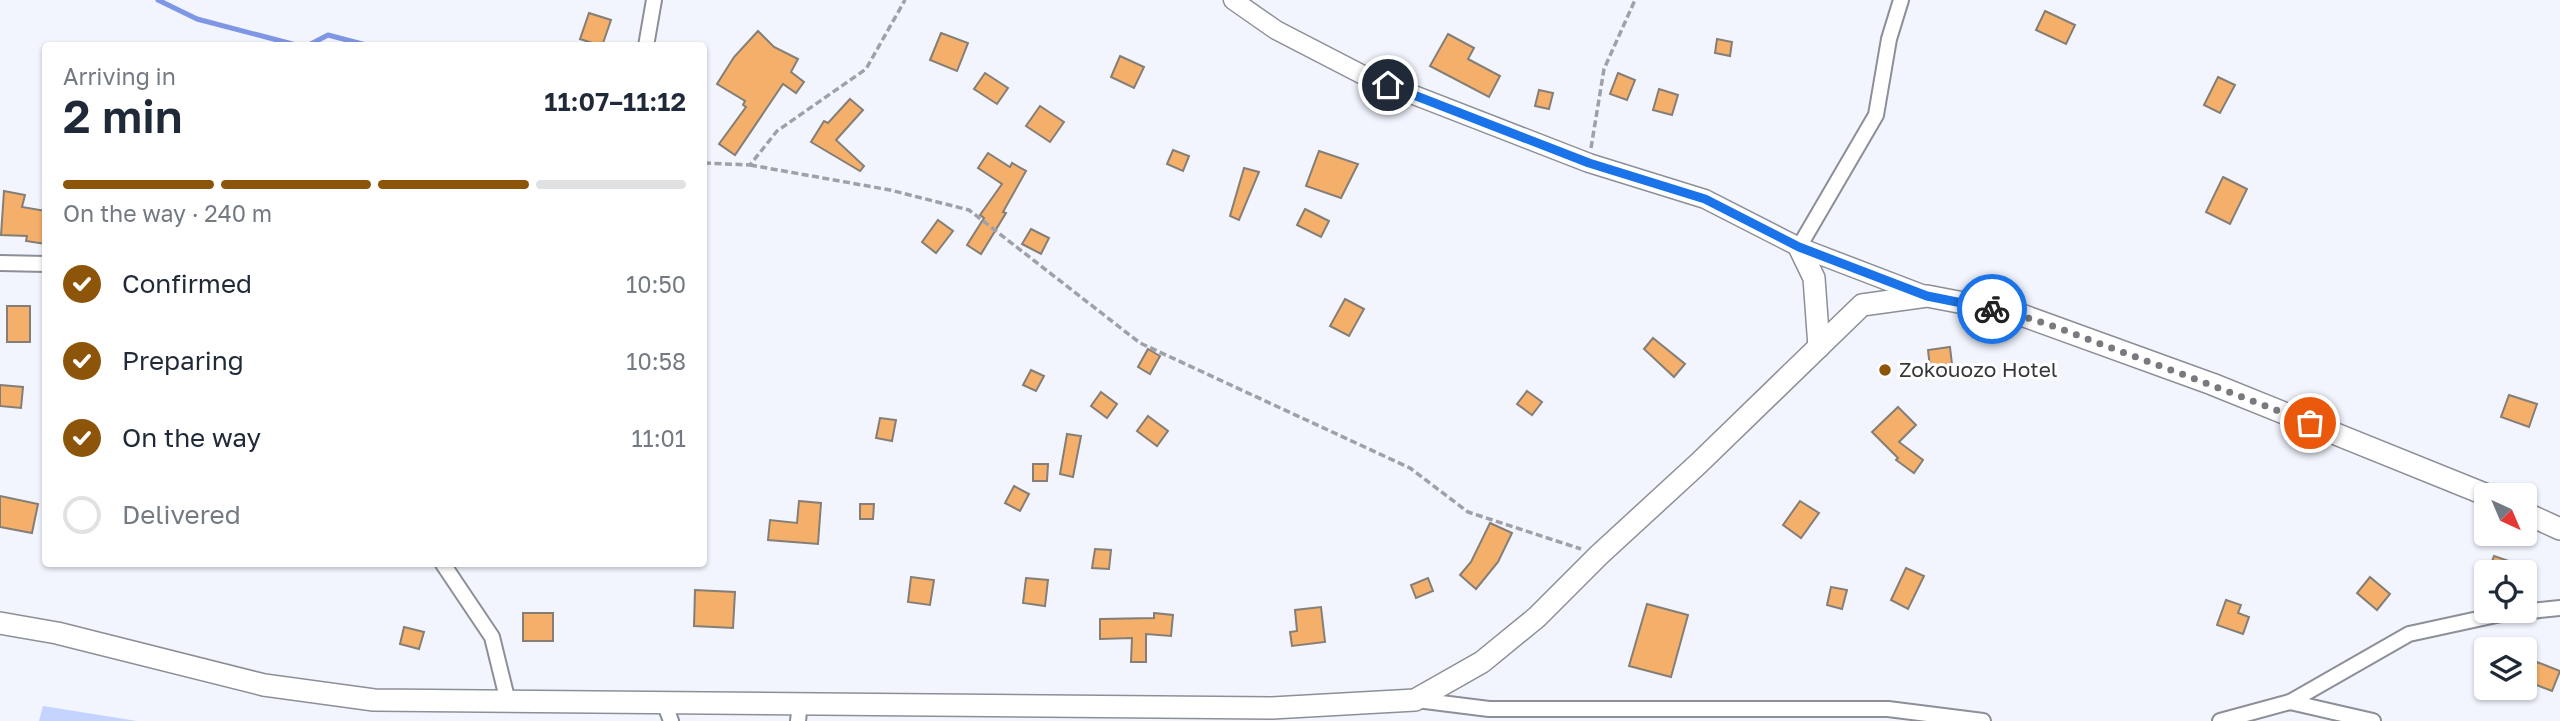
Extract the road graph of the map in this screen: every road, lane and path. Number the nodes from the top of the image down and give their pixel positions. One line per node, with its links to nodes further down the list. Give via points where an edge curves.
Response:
1 (654, 0): 6 (street)
2 (905, 0): 9 (path, via 866,69 777,131)
3 (1234, 0): 8 (street, via 1276,30 1365,76)
4 (1635, 0): 8 (path, via 1604,69)
5 (1901, 0): 10 (street, via 1876,115)
6 (647, 42)
7 (707, 163): 9 (path)
8 (1589, 163): 10 (street, via 1705,199)
9 (750, 165): 18 (path, via 890,190 969,210 1140,343 1410,468 1468,512)
10 (1799, 247): 13 (street); 14 (main road, via 1814,278)
11 (0, 263): 12 (street)
12 (42, 264)
13 (1927, 296): 14 (main road, via 1862,305); 15 (main road, via 2015,313 2212,384)
14 (1819, 347): 18 (main road)
15 (2474, 490)
16 (2538, 519): 17 (main road)
17 (2560, 529)
18 (1598, 555): 22 (main road, via 1537,617 1482,662)
19 (445, 567): 23 (street, via 492,637)
20 (2560, 608): 24 (street, via 2501,614 2409,635)
21 (0, 623): 23 (main road, via 264,685 374,701)
22 (1415, 700): 27 (main road); 28 (street, via 1489,709 1888,709)
23 (508, 702): 26 (main road)
24 (2290, 702): 29 (street); 30 (street)
25 (799, 712): 26 (main road); 27 (main road)
26 (668, 713)
27 (1271, 714)
28 (1983, 721)
29 (2220, 721)
30 (2373, 721)

